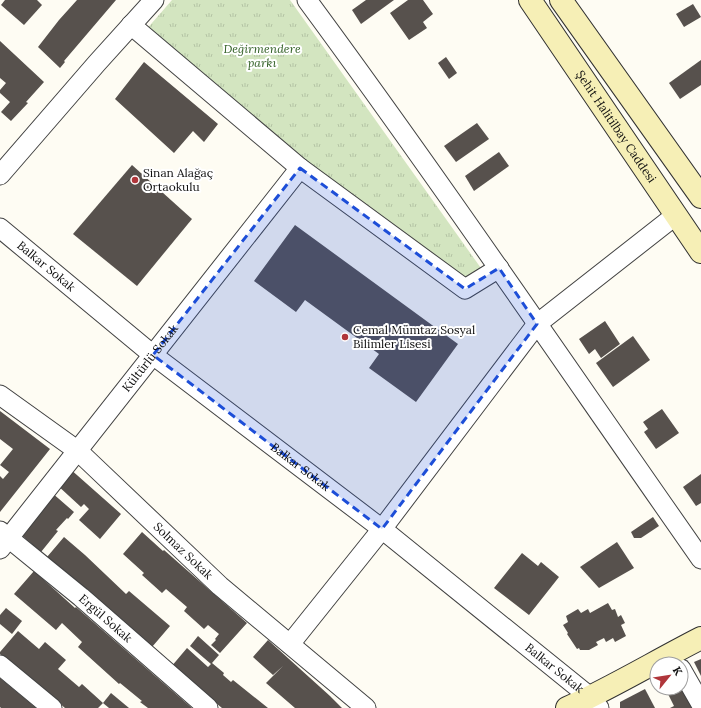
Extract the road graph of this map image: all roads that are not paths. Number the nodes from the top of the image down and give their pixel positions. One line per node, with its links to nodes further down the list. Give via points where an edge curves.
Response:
1 (154, 0): 5 (street)
2 (307, 0): 12 (street)
3 (530, 0): 9 (main road, Şehit Halitilbay Caddesi)
4 (561, 0): 8 (main road)
5 (131, 25): 6 (street); 7 (street)
6 (300, 168): 12 (street, via 465,288); 14 (street, Kültürlü Sokak)
7 (0, 175)
8 (701, 197)
9 (676, 215): 11 (main road, Şehit Halitilbay Caddesi); 13 (street)
10 (0, 228): 14 (street, Balkar Sokak)
11 (701, 252)
12 (498, 268): 13 (street)
13 (537, 324): 17 (street); 19 (street)
14 (153, 355): 16 (street, Kültürlü Sokak); 17 (street, Balkar Sokak)
15 (0, 395): 16 (street, Solmaz Sokak)
16 (78, 451): 18 (street, Kültürlü Sokak); 21 (street, Solmaz Sokak, via 220,586)
17 (382, 529): 21 (street); 26 (street, Balkar Sokak)
18 (3, 540): 29 (street, Ergül Sokak, via 81,598)
19 (701, 558)
20 (701, 638): 22 (main road)
21 (290, 644): 30 (street, Solmaz Sokak)
22 (683, 656)
23 (0, 665): 28 (street)
24 (649, 676): 26 (main road)
25 (689, 683): 27 (street)
26 (595, 703): 31 (main road)
27 (701, 704)
28 (52, 708)
29 (208, 708)
30 (366, 708)
31 (567, 708)

